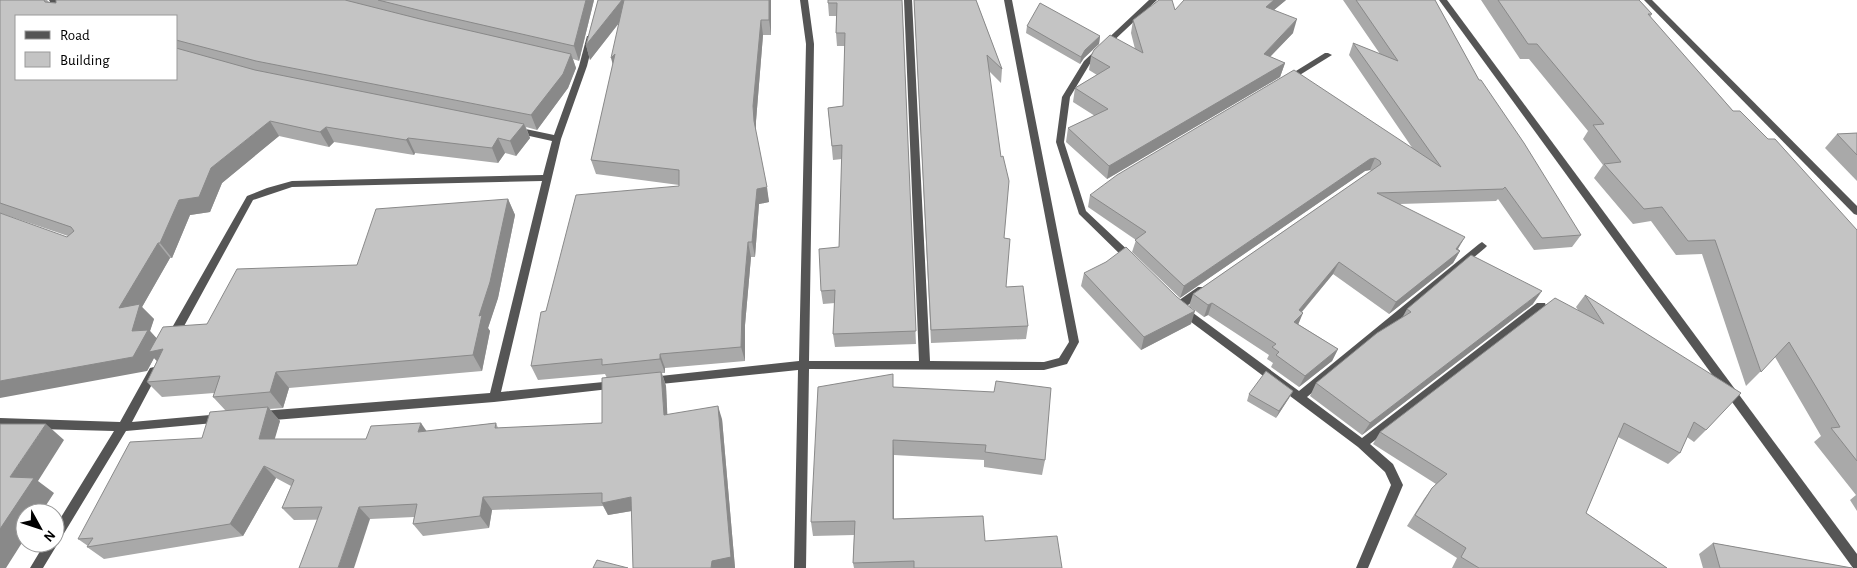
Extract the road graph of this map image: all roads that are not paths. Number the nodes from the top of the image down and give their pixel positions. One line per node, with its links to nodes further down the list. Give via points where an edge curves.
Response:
1 (52, 0): 8 (street)
2 (804, 0): 22 (street, via 810,44)
3 (908, 0): 23 (street)
4 (1008, 0): 23 (street, via 1074,342 1063,360 1044,366)
5 (1153, 0): 17 (street, via 1088,61 1066,97 1060,142 1084,200 1082,212)
6 (1443, 0): 33 (street)
7 (1648, 0): 15 (street)
8 (61, 15)
9 (593, 28): 13 (street, via 578,65)
10 (1328, 55): 11 (street)
11 (1276, 85)
12 (508, 129): 13 (street)
13 (557, 139): 14 (street)
14 (548, 178): 20 (street, via 292,184 250,198); 25 (street)
15 (1857, 212)
16 (1482, 246): 24 (street)
17 (1137, 266)
18 (1210, 285): 24 (street, via 1175,303)
19 (1541, 306): 30 (street)
20 (170, 342)
21 (161, 359): 29 (street)
22 (804, 365): 23 (street); 25 (street); 35 (street)
23 (925, 366)
24 (1300, 396): 30 (street)
25 (494, 397): 26 (street)
26 (250, 417)
27 (230, 418): 29 (street)
28 (0, 423): 29 (street)
29 (123, 427): 31 (street)
30 (1362, 444): 36 (street, via 1389,468 1397,485)
31 (65, 522)
32 (46, 553): 34 (street)
33 (1857, 564)
34 (36, 568)
35 (800, 568)
36 (1362, 568)

